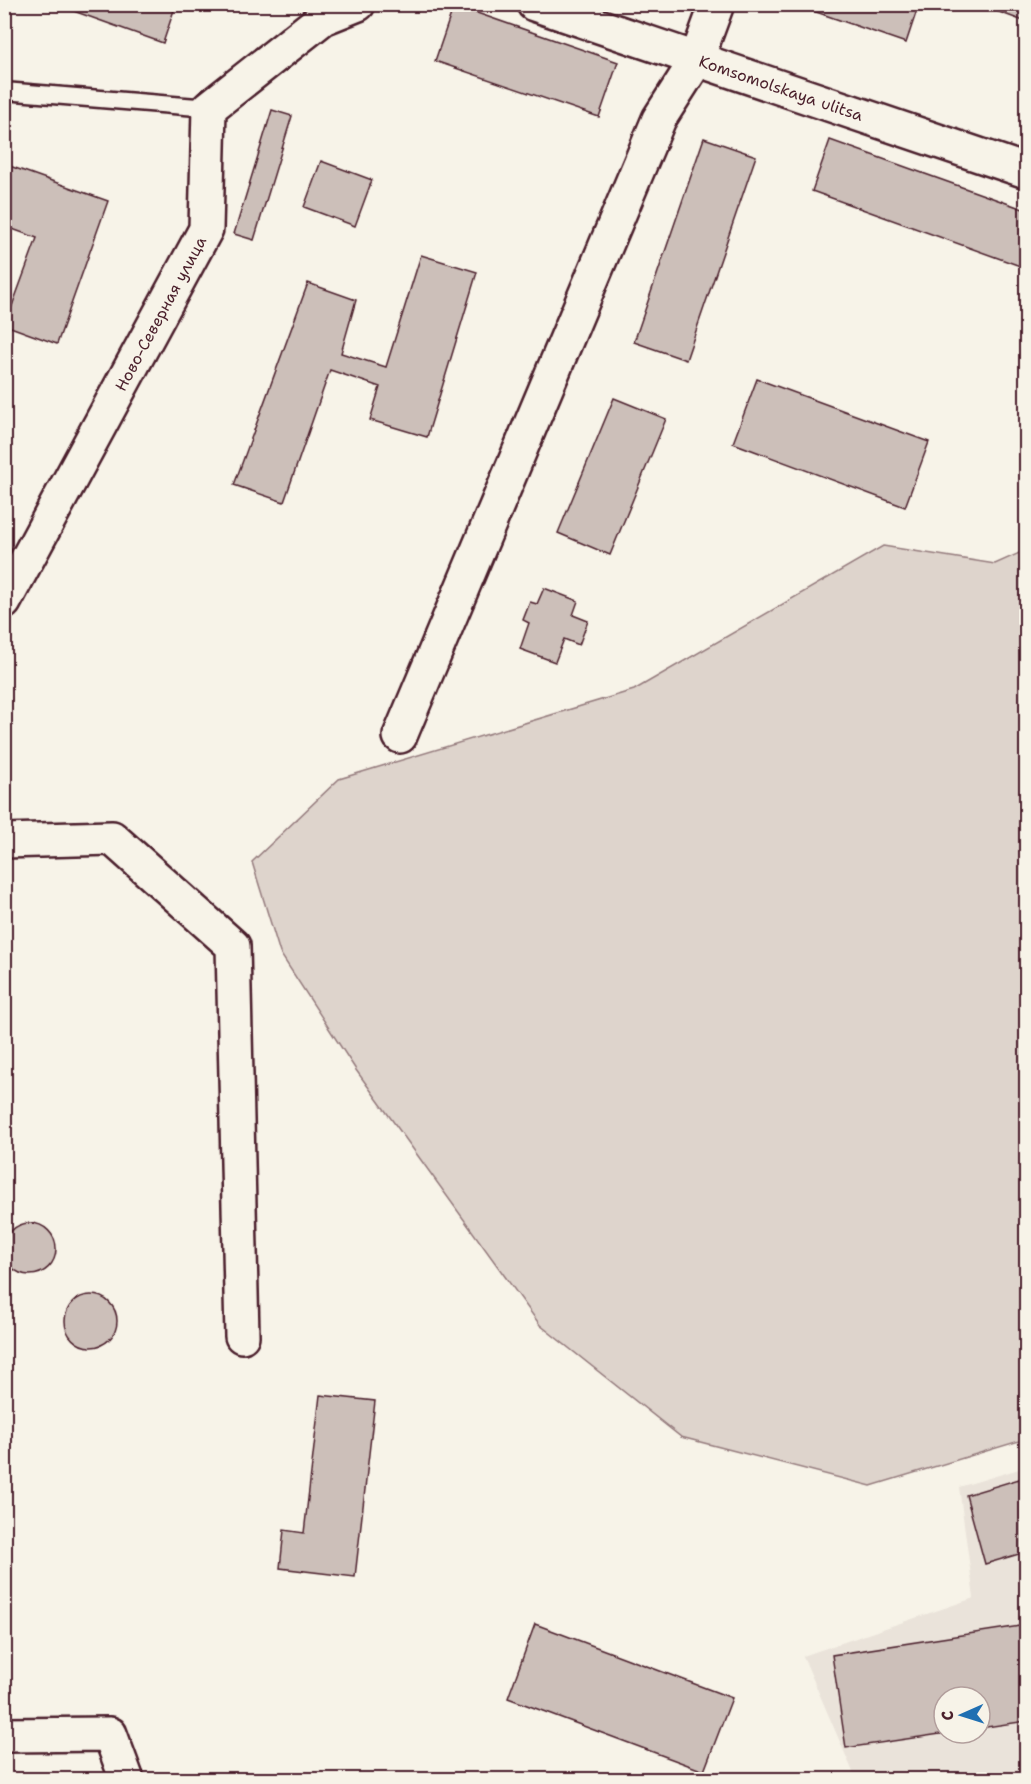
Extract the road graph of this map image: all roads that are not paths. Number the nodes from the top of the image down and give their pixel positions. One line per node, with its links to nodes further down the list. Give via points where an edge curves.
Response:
1 (358, 4): 6 (street, via 322,18)
2 (534, 4): 4 (street, Komsomolskaya ulitsa)
3 (717, 4): 4 (street)
4 (696, 61): 7 (street, Komsomolskaya ulitsa); 9 (street, via 659,119)
5 (4, 91): 6 (lane)
6 (209, 108): 8 (street, Ново-Северная улица, via 206,229)
7 (1026, 171)
8 (4, 602)
9 (400, 736)
10 (4, 841): 11 (street, via 112,838 232,946)
11 (242, 1336)
12 (4, 1735): 13 (street, via 110,1734)
13 (127, 1779)

